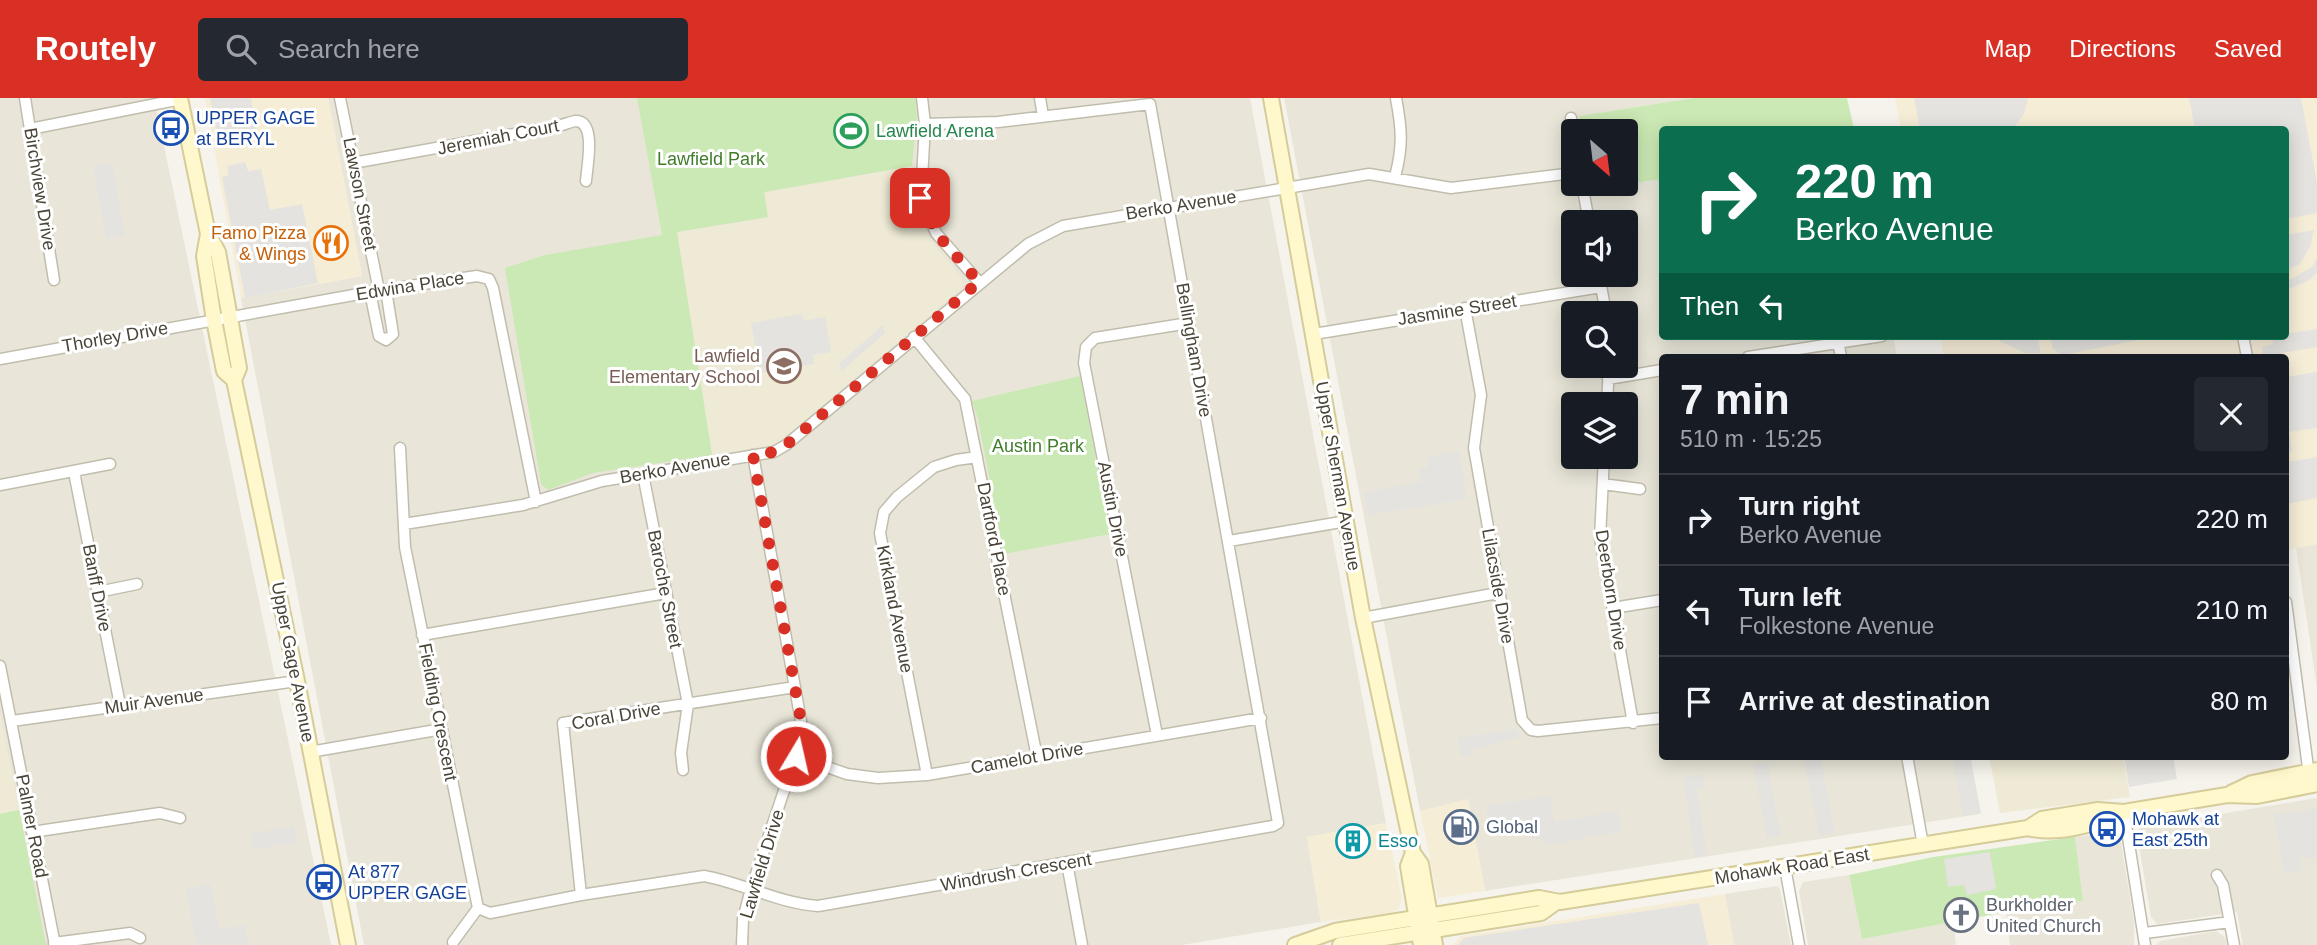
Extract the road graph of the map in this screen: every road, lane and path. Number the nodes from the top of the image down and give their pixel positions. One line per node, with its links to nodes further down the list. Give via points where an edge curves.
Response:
1 (25, 98): 10 (street, Birchview Drive)
2 (181, 98): 10 (street); 17 (main road, Upper Gage Avenue)
3 (340, 98): 11 (street, Lawson Street)
4 (922, 98): 9 (street)
5 (1040, 98): 8 (street)
6 (1271, 98): 15 (main road, Upper Sherman Avenue)
7 (1396, 98): 13 (street, via 1402,149)
8 (1043, 116): 9 (street, Bellingham Drive); 16 (street, Bellingham Drive, via 1150,104)
9 (925, 124): 19 (street, via 920,198 936,233)
10 (30, 129): 18 (street, Birchview Drive)
11 (353, 163): 14 (street, Jeremiah Court, via 576,121 589,132); 21 (street, Lawson Street)
12 (1561, 174): 13 (street, Berko Avenue, via 1451,188)
13 (1395, 177): 15 (street, Berko Avenue, via 1368,174)
14 (586, 180)
15 (1289, 188): 16 (street, Berko Avenue); 27 (main road, Upper Sherman Avenue)
16 (1168, 207): 19 (street, Berko Avenue, via 1063,226 1028,244); 26 (street, Bellingham Drive)
17 (208, 234): 24 (main road, Upper Gage Avenue, via 218,252); 25 (main road, Upper Gage Avenue, via 204,256)
18 (54, 280)
19 (979, 282): 28 (street, Berko Avenue)
20 (1601, 287): 22 (street); 23 (street, Jasmine Street)
21 (378, 291): 24 (street, Edwina Place); 46 (street, Edwina Place, via 477,276 489,279)
22 (1604, 301)
23 (1465, 308): 27 (street, Jasmine Street); 53 (street, Lilacside Drive, via 1481,395 1474,448)
24 (230, 317): 25 (street, Thorley Drive); 34 (main road, Upper Gage Avenue, via 239,368)
25 (214, 320): 31 (street, Thorley Drive); 34 (main road, Upper Gage Avenue, via 225,371)
26 (1189, 323): 49 (street, Bellingham Drive); 69 (street, Austin Drive, via 1095,338 1086,347 1084,363)
27 (1314, 334): 47 (main road, Upper Sherman Avenue)
28 (914, 337): 37 (street, Berko Avenue, via 786,445 775,452); 38 (street, Dartford Place, via 965,399)
29 (1838, 340): 30 (street)
30 (1764, 354)
31 (0, 359)
32 (1659, 370): 33 (street)
33 (1608, 379): 35 (street)
34 (234, 380): 60 (main road, Upper Gage Avenue)
35 (1607, 392)
36 (400, 448): 48 (street)
37 (753, 455): 42 (street, Berko Avenue); 61 (street, Lawfield Drive)
38 (977, 457): 72 (street, Dartford Place); 75 (street, Kirkland Avenue, via 934,467 884,512 880,533)
39 (110, 464): 41 (street)
40 (1604, 469): 43 (street, Deerborn Drive)
41 (74, 471): 44 (street); 51 (street, Banff Drive)
42 (643, 474): 46 (street, Berko Avenue, via 596,482); 52 (street, Baroche Street)
43 (1603, 484): 45 (street); 55 (street, Deerborn Drive, via 1600,538)
44 (0, 485)
45 (1640, 489)
46 (536, 502): 48 (street, Berko Avenue)
47 (1347, 521): 49 (street); 56 (main road, Upper Sherman Avenue)
48 (404, 524): 58 (street)
49 (1229, 541): 64 (street, Bellingham Drive)
50 (138, 584): 51 (street)
51 (98, 592): 63 (street, Banff Drive)
52 (666, 593): 58 (street, Fielding Crescent); 62 (street, Baroche Street)
53 (1498, 593): 56 (street); 67 (street, Lilacside Drive, via 1525,726 1538,731)
54 (1659, 600): 55 (street)
55 (1613, 608): 67 (street, Deerborn Drive)
56 (1363, 618): 89 (main road, Upper Sherman Avenue, via 1413,853 1421,864)
57 (2289, 622): 76 (street)
58 (422, 635): 68 (street, Fielding Crescent)
59 (0, 666): 66 (street, Palmer Road)
60 (297, 681): 63 (street, Muir Avenue); 70 (main road, Upper Gage Avenue)
61 (795, 687): 62 (street, Coral Drive); 71 (street, Lawfield Drive, via 801,721)
62 (688, 704): 74 (street, Baroche Street, via 681,753); 86 (street, Coral Drive, via 563,723)
63 (120, 705): 66 (street, Muir Avenue)
64 (1261, 719): 69 (street, Camelot Drive); 79 (street, Bellingham Drive)
65 (1659, 719): 67 (street, Lilacside Drive)
66 (12, 721): 80 (street, Palmer Road)
67 (1633, 723)
68 (442, 729): 70 (street); 87 (street, Fielding Crescent)
69 (1157, 735): 72 (street, Camelot Drive)
70 (310, 752): 94 (main road, Upper Gage Avenue)
71 (796, 756): 75 (street, Camelot Drive, via 857,776); 85 (street, Lawfield Drive)
72 (1037, 757): 75 (street, Camelot Drive)
73 (1908, 760): 81 (street)
74 (684, 770)
75 (927, 775)
76 (2313, 778): 77 (main road, Mohawk Road East, via 2252,783 2227,795)
77 (2124, 812): 81 (main road, Mohawk Road East, via 2099,823 2045,833 2028,828); 90 (street)
78 (180, 818): 80 (street, via 160,813)
79 (1279, 819): 82 (street, Windrush Crescent, via 1273,826)
80 (33, 832): 93 (street, Palmer Road)
81 (1923, 845): 83 (main road, Mohawk Road East)
82 (1067, 863): 85 (street, Windrush Crescent, via 818,906 795,904); 96 (street)
83 (1785, 867): 89 (main road, Mohawk Road East, via 1555,903 1541,913); 99 (street)
84 (2217, 875): 88 (street)
85 (751, 888): 86 (street, via 704,876); 95 (street, Lawfield Drive)
86 (581, 895): 87 (street, via 490,913)
87 (478, 908): 92 (street)
88 (2230, 922): 90 (street); 101 (street)
89 (1426, 931): 97 (main road, Mohawk Road East, via 1335,931); 98 (main road, Mohawk Road East)
90 (2145, 933): 100 (street)
91 (140, 938): 93 (street, via 130,933)
92 (453, 942)
93 (55, 944)
94 (348, 945)
95 (742, 945)
96 (1082, 945)
97 (1295, 945)
98 (1340, 945)
99 (1799, 945)
100 (2145, 945)
101 (2234, 945)

